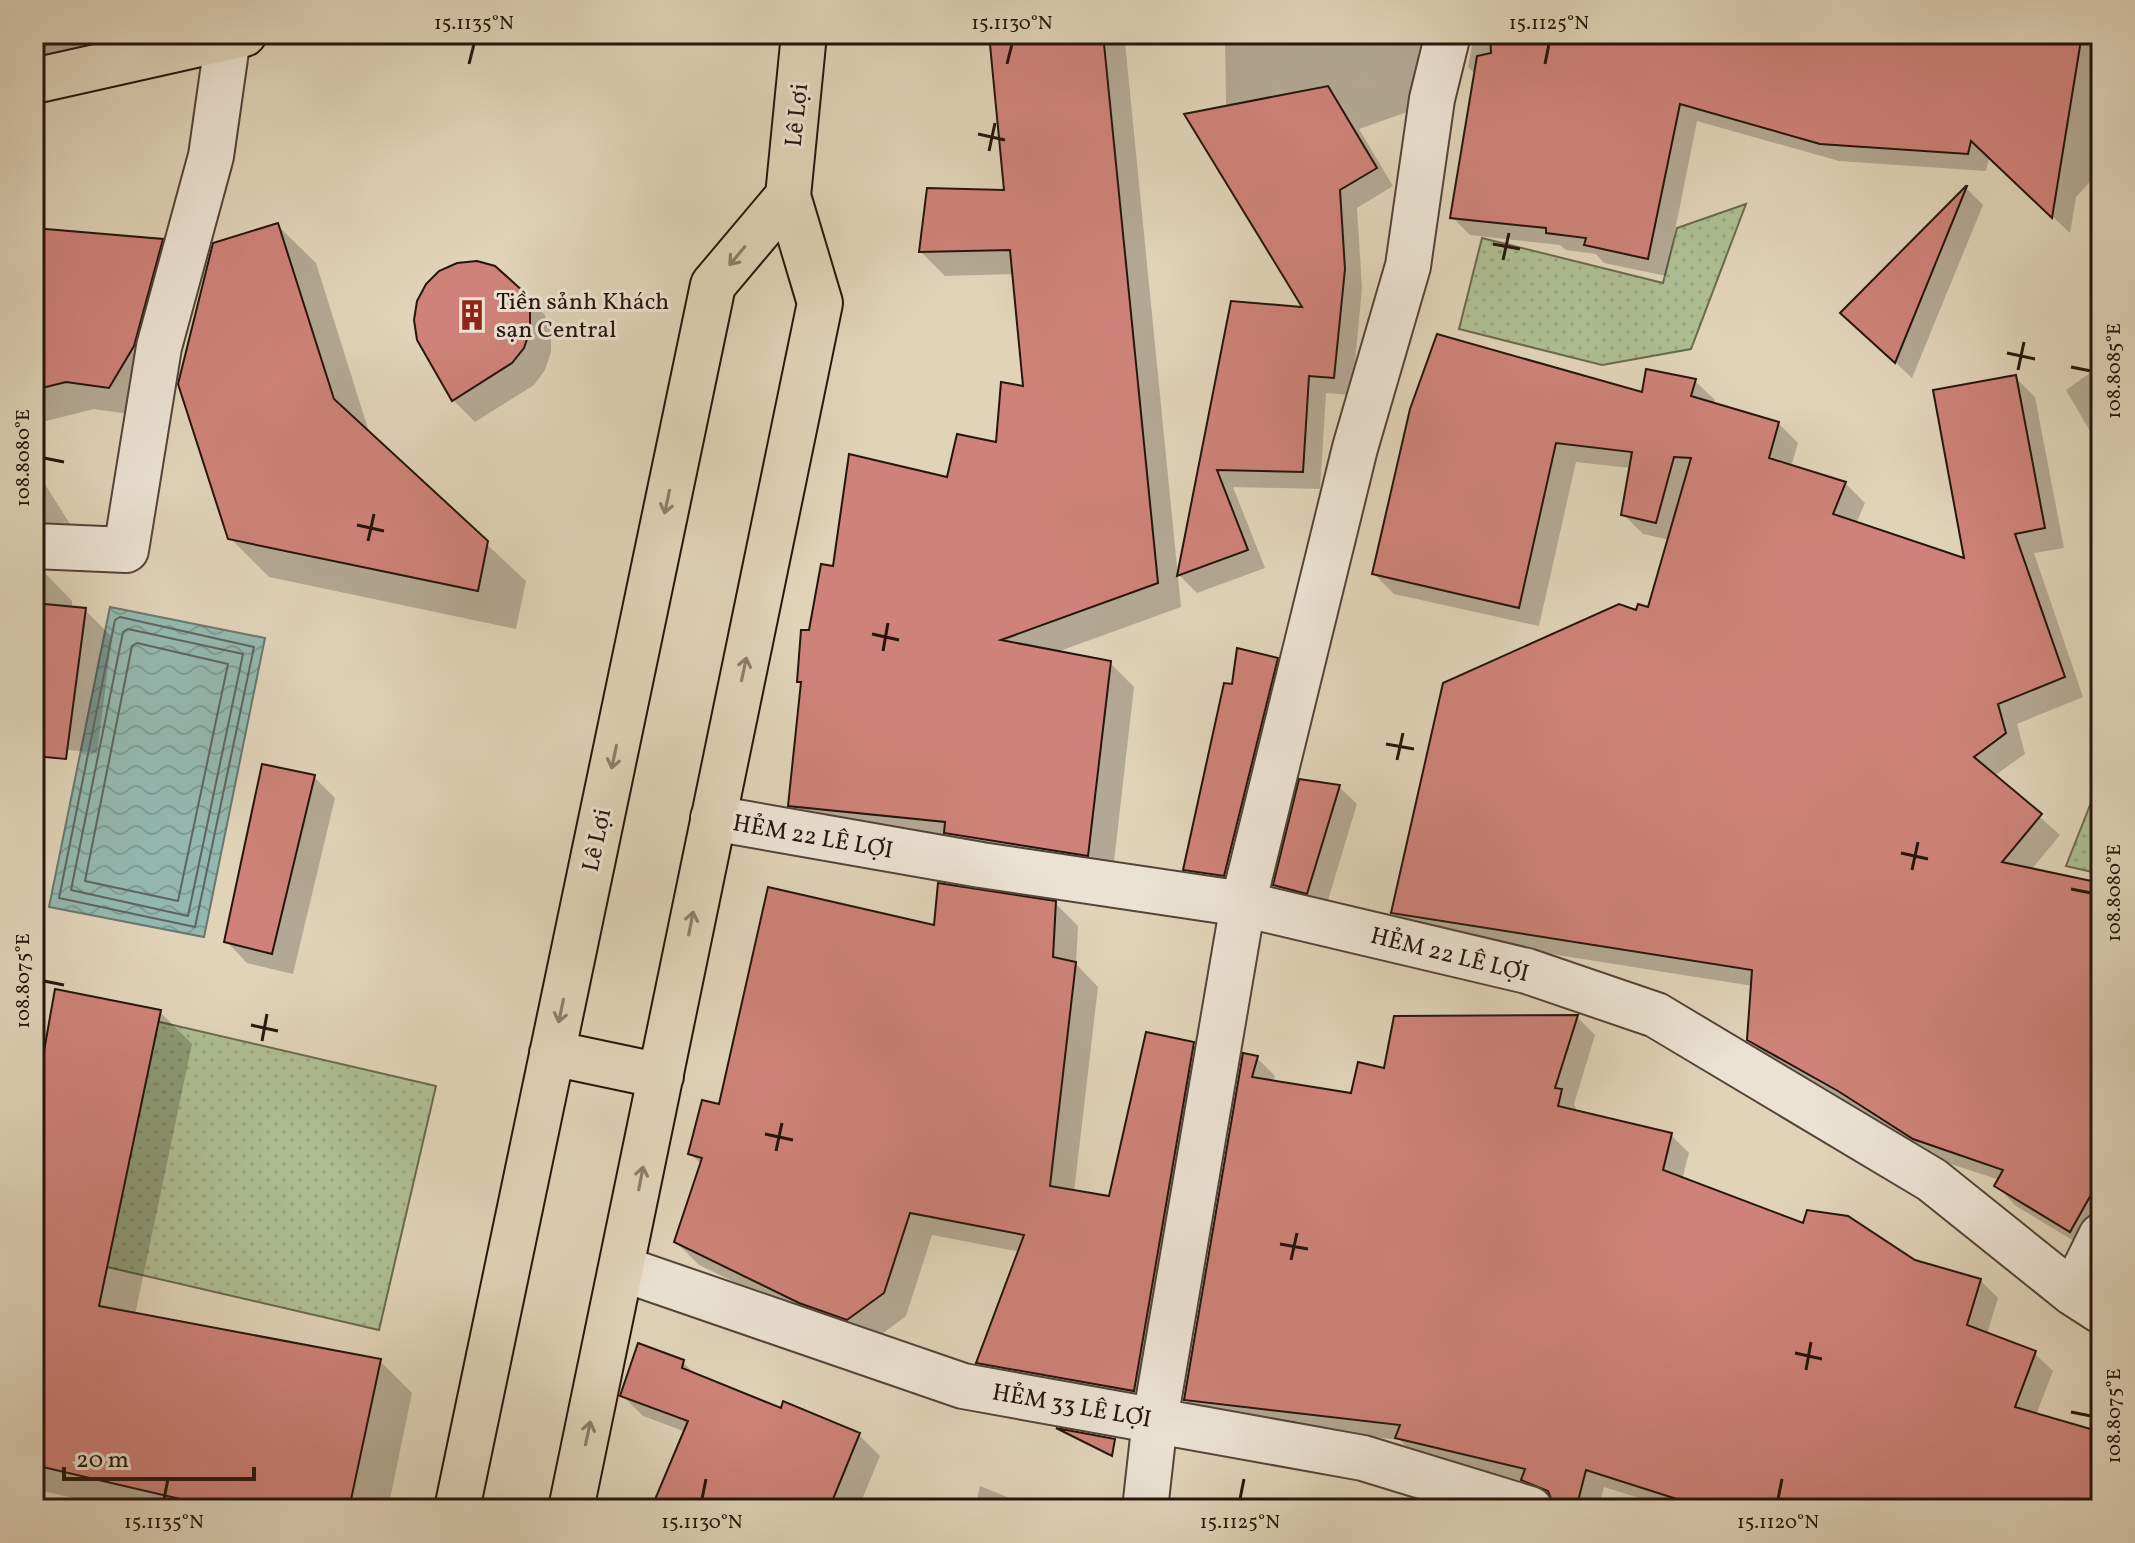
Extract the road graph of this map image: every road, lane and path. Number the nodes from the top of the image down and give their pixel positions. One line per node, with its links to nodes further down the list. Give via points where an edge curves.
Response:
1 (804, 34): 5 (main road, Lê Lợi)
2 (1448, 34): 8 (street, via 1432,99 1408,266 1355,448)
3 (236, 36): 4 (main road); 6 (street, via 211,156 159,347 126,550)
4 (34, 81)
5 (788, 196): 7 (main road, Lê Lợi, one-way to 5, via 820,303); 9 (main road, Lê Lợi, one-way to 9, via 713,285)
6 (34, 546)
7 (713, 818): 8 (street, HẺM 22 LÊ LỢI); 10 (main road, Lê Lợi, one-way to 7)
8 (1243, 904): 13 (street, HẺM 22 LÊ LỢI, via 1527,971 1656,1015 1932,1180); 14 (street)
9 (552, 1053): 10 (main road); 15 (main road, Lê Lợi)
10 (661, 1076): 12 (main road, Lê Lợi, one-way to 10)
11 (2101, 1236): 13 (street)
12 (623, 1269): 14 (street, HẺM 33 LÊ LỢI, via 963,1386); 16 (main road, Lê Lợi, one-way to 12)
13 (2087, 1302)
14 (1155, 1420): 17 (street); 18 (street, HẺM 33 LÊ LỢI, via 1363,1458)
15 (457, 1509)
16 (571, 1509)
17 (1145, 1509)
18 (1530, 1509)

